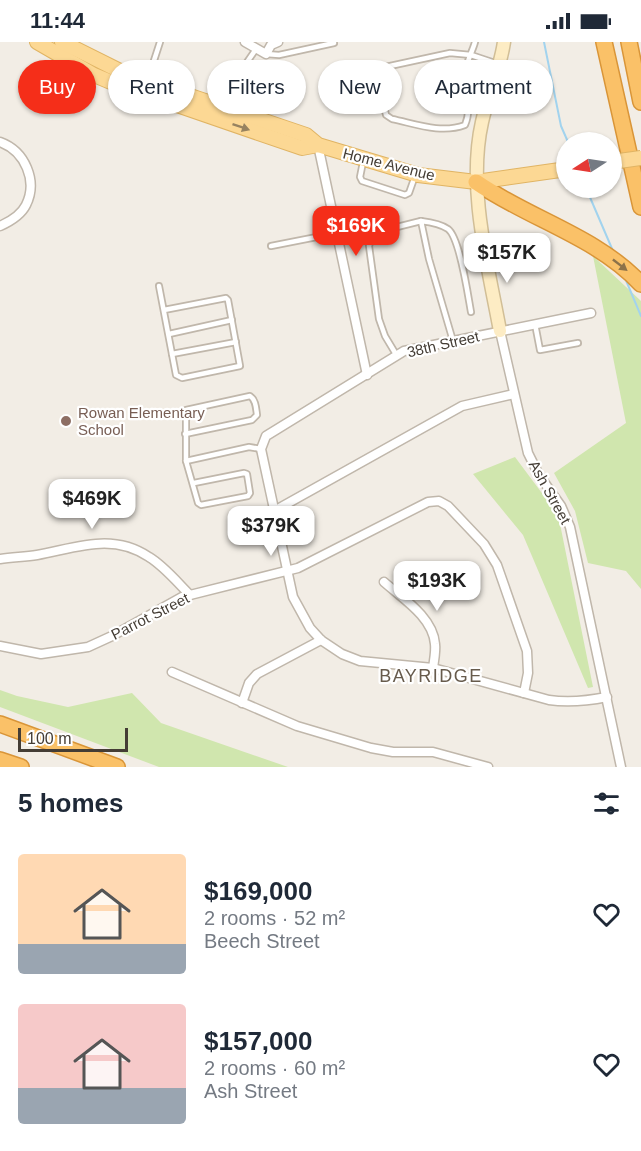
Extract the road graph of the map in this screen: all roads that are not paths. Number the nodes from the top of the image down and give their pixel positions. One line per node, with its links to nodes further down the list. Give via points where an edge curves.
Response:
1 (37, 42): 25 (main road, Home Avenue, one-way to 25, via 113,83 302,148)
2 (62, 42): 19 (main road, Home Avenue)
3 (160, 42): 15 (lane)
4 (245, 42): 12 (street)
5 (278, 42): 13 (street)
6 (475, 42): 14 (lane)
7 (504, 42): 18 (street, Ash Street)
8 (604, 42): 32 (highway)
9 (629, 42): 22 (highway)
10 (636, 42): 20 (highway)
11 (334, 43): 13 (lane, via 279,56)
12 (256, 49): 13 (street); 16 (lane)
13 (266, 54)
14 (471, 55): 14 (lane, via 450,53 376,69 386,115 442,129 465,125 469,114 467,65); 17 (lane)
15 (154, 60)
16 (248, 60)
17 (487, 60)
18 (501, 60)
19 (108, 64)
20 (641, 84)
21 (195, 93): 25 (main road, Home Avenue, via 306,135)
22 (641, 102)
23 (485, 114): 31 (street, Ash Street)
24 (0, 142): 34 (street, via 21,156 30,189 25,206)
25 (318, 145): 27 (main road, Home Avenue); 35 (street)
26 (641, 158): 28 (main road, bridge)
27 (363, 159): 30 (main road, Home Avenue); 30 (lane, via 362,181 405,195)
28 (622, 161)
29 (556, 170): 31 (main road, Home Avenue)
30 (416, 174): 31 (main road, Home Avenue)
31 (476, 182): 37 (highway, one-way to 37, via 598,249); 44 (street, Ash Street)
32 (641, 207)
33 (421, 221): 40 (lane, via 449,229 454,235); 46 (lane); 50 (lane, via 373,233 369,246 380,319)
34 (0, 226)
35 (337, 233): 36 (lane); 51 (street)
36 (271, 246)
37 (641, 284)
38 (159, 286): 39 (lane)
39 (164, 310): 42 (lane, via 226,298); 45 (lane)
40 (471, 312)
41 (591, 313): 43 (street, 38th Street)
42 (232, 320): 45 (lane); 47 (lane)
43 (535, 324): 44 (street, 38th Street); 48 (lane, via 540,350)
44 (500, 331): 46 (street, 38th Street); 52 (street, Ash Street)
45 (169, 334): 49 (lane)
46 (453, 341): 50 (street, 38th Street, via 404,351)
47 (236, 342): 49 (lane); 49 (lane, via 240,366 182,378 176,375)
48 (578, 343)
49 (172, 354)
50 (397, 356): 51 (street, 38th Street)
51 (367, 375): 54 (street, 38th Street, via 266,436)
52 (514, 394): 57 (street, via 462,406); 67 (street, Ash Street, via 528,453 570,527)
53 (185, 434): 53 (lane, via 186,410 250,396 256,405 257,415 252,420); 55 (lane)
54 (261, 448): 55 (lane, via 249,447); 57 (street)
55 (186, 461): 56 (lane)
56 (194, 483): 56 (lane, via 201,506 250,493 244,473)
57 (274, 511): 59 (street)
58 (0, 559): 61 (street, via 96,542 115,543 151,557)
59 (287, 572): 61 (street, Parrot Street); 62 (street, via 300,612); 66 (street, Parrot Street, via 429,502 439,501 484,544 497,565 527,651)
60 (384, 582): 64 (street, via 427,621 436,645)
61 (190, 595): 63 (street, Parrot Street, via 88,647 41,654)
62 (321, 640): 64 (street, via 360,661); 68 (street, via 257,674 249,682)
63 (0, 646)
64 (433, 668): 66 (street)
65 (172, 672): 68 (street)
66 (524, 693): 67 (street, via 568,703)
67 (607, 697): 74 (street, Ash Street)
68 (242, 703): 73 (street, via 297,726 371,748 433,752)
69 (0, 724): 72 (highway)
70 (0, 760): 71 (highway)
71 (21, 767)
72 (117, 767)
73 (488, 767)
74 (621, 767)

